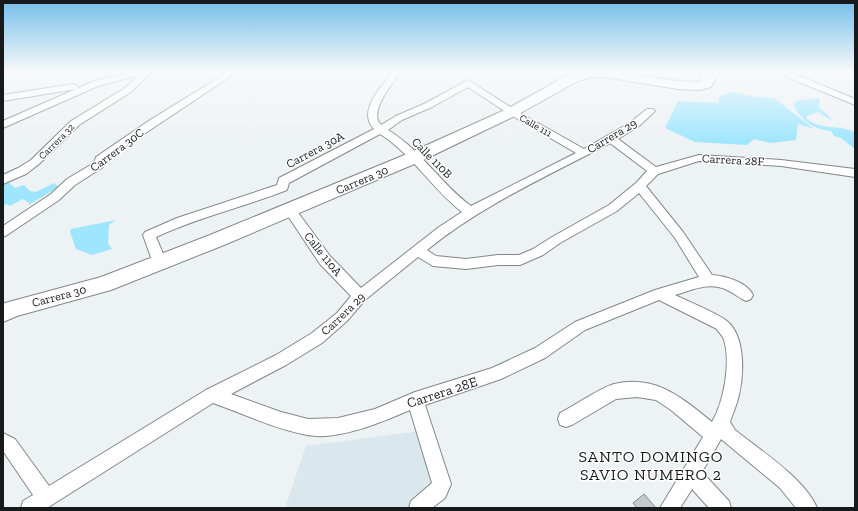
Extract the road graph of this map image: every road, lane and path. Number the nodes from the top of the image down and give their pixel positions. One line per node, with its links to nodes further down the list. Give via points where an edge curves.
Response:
1 (17, 96): 10 (street)
2 (68, 96): 14 (street)
3 (119, 96): 21 (street, Carrera 32, via 75,123 35,162)
4 (196, 96): 25 (street, Carrera 30C, via 100,159 99,165 71,182 56,197)
5 (381, 96): 15 (street, via 371,115)
6 (445, 96): 15 (street, Carrera 30A, via 386,127)
7 (487, 96): 13 (street, Calle 111)
8 (541, 96): 13 (street, Carrera 30)
9 (840, 96): 11 (street)
10 (3, 98)
11 (855, 102)
12 (650, 111): 16 (street, Carrera 29)
13 (512, 112): 17 (street, Calle 111); 18 (street, Carrera 30)
14 (3, 125)
15 (378, 127): 18 (street, Calle 110B, via 396,140); 27 (street, Carrera 30A, via 283,181 283,187 165,226 148,235)
16 (611, 139): 17 (street, Carrera 29); 19 (street)
17 (584, 153): 24 (street, Carrera 29)
18 (413, 158): 23 (street, Carrera 30); 24 (street, Calle 110B)
19 (654, 171): 20 (street, Carrera 28F, via 699,158 781,163); 22 (street)
20 (855, 173)
21 (3, 180)
22 (640, 186): 26 (street, via 613,208 520,260 466,264 433,261); 28 (street, via 679,236)
23 (290, 210): 27 (street, Carrera 30); 31 (street, Calle 110A, via 325,260)
24 (470, 212): 26 (street, Carrera 29)
25 (3, 232)
26 (418, 251): 31 (street, Carrera 29)
27 (160, 263): 32 (street, Carrera 30, via 89,289)
28 (708, 280): 29 (street, Carrera 28E); 30 (street, Carrera 28E, via 719,281)
29 (660, 294): 34 (street, Carrera 28E, via 580,326 540,352 494,374); 36 (street, via 722,325 730,335 734,369 731,395)
30 (746, 295)
31 (360, 296): 33 (street, Carrera 29, via 342,318 317,338 281,360)
32 (3, 313)
33 (212, 395): 34 (street, Carrera 28E, via 308,427 338,426 375,416); 39 (street, Carrera 29)
34 (415, 400): 41 (street, via 442,484 438,491)
35 (566, 419): 36 (street, via 614,392 637,389 659,393)
36 (718, 429): 38 (street); 44 (street, via 786,482)
37 (6, 444): 39 (street)
38 (691, 472): 42 (street); 43 (street)
39 (46, 498): 40 (street, Carrera 29)
40 (30, 508)
41 (418, 508)
42 (669, 508)
43 (722, 508)
44 (808, 508)

